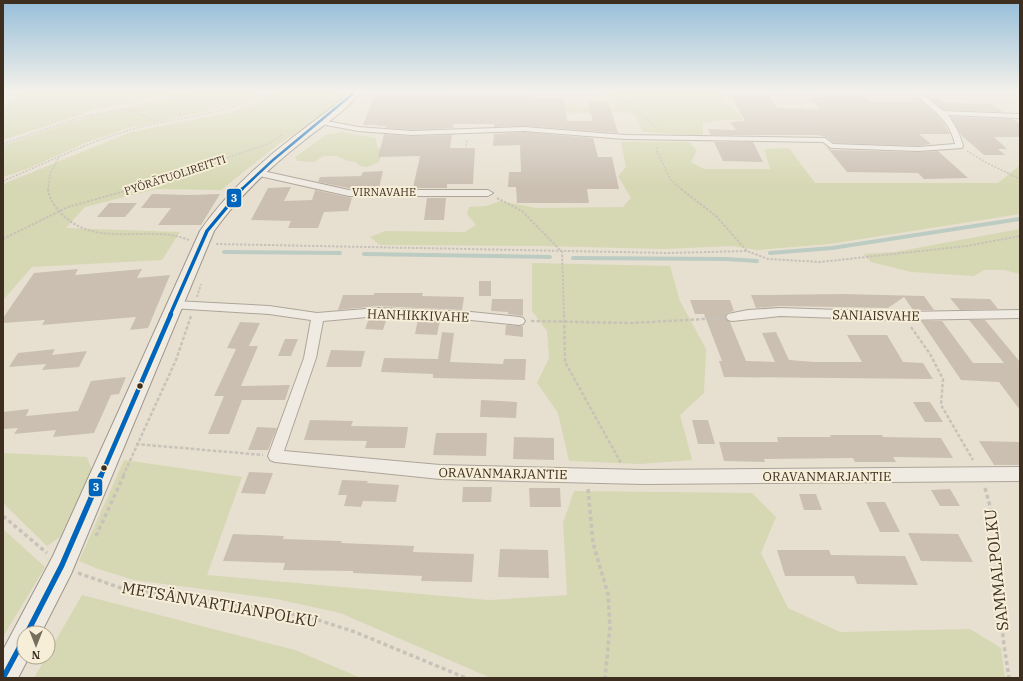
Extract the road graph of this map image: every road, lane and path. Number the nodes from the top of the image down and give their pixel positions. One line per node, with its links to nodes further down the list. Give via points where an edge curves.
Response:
1 (64, 124): 12 (path)
2 (157, 124): 15 (path, via 126,131)
3 (319, 124): 16 (main road)
4 (330, 124): 9 (street, via 358,129 412,133)
5 (653, 124): 10 (path, via 657,127)
6 (814, 124): 11 (path)
7 (950, 124): 13 (street, via 958,135)
8 (288, 131): 21 (path, PYÖRÄTUOLIREITTI, via 268,144)
9 (468, 131): 10 (street, via 524,129); 19 (path)
10 (658, 137): 11 (street)
11 (825, 140): 13 (street, via 831,146 918,149)
12 (3, 144)
13 (959, 146): 17 (path)
14 (657, 151): 25 (path, via 670,179 716,216)
15 (60, 157): 18 (path); 21 (path, via 49,175 48,189 50,199)
16 (258, 173): 19 (street, VIRNAVAHE, via 349,193); 24 (main road, via 228,202 215,219)
17 (1020, 179)
18 (3, 181)
19 (461, 192): 20 (street, VIRNAVAHE)
20 (488, 193): 26 (path, via 522,212)
21 (59, 212): 23 (path, PYÖRÄTUOLIREITTI); 24 (path, via 82,229 110,234 171,235)
22 (1020, 236): 25 (path, via 967,246 820,262 768,259)
23 (3, 239)
24 (208, 244): 26 (path); 27 (main road)
25 (747, 251): 26 (path)
26 (562, 252): 33 (path)
27 (175, 305): 30 (street, via 269,310); 34 (main road)
28 (1020, 314): 29 (street, SANIAISVAHE)
29 (904, 316): 31 (street, SANIAISVAHE, via 769,313); 38 (path, SAMMALPOLKU, via 930,354 943,379 941,405)
30 (317, 317): 32 (street, HANHIKKIVAHE, via 378,312); 35 (street, via 316,340 309,365)
31 (732, 317): 33 (path, via 650,323)
32 (519, 321): 33 (path)
33 (565, 322): 39 (path, via 565,362)
34 (114, 445): 35 (path, via 138,444); 41 (main road)
35 (275, 456): 36 (street, ORAVANMARJANTIE, via 440,472)
36 (586, 474): 39 (street, ORAVANMARJANTIE); 46 (path, via 593,544 608,594 610,627)
37 (1020, 474): 38 (street, ORAVANMARJANTIE)
38 (981, 475): 39 (street, ORAVANMARJANTIE); 47 (path, SAMMALPOLKU, via 995,525 1003,638)
39 (628, 476)
40 (3, 516): 41 (path, METSÄNVARTIJANPOLKU)
41 (62, 565): 42 (main road); 45 (path, METSÄNVARTIJANPOLKU, via 121,588 312,618 355,632)
42 (31, 625)
43 (16, 654): 44 (main road)
44 (3, 678)
45 (466, 678)
46 (605, 678)
47 (1009, 678)

